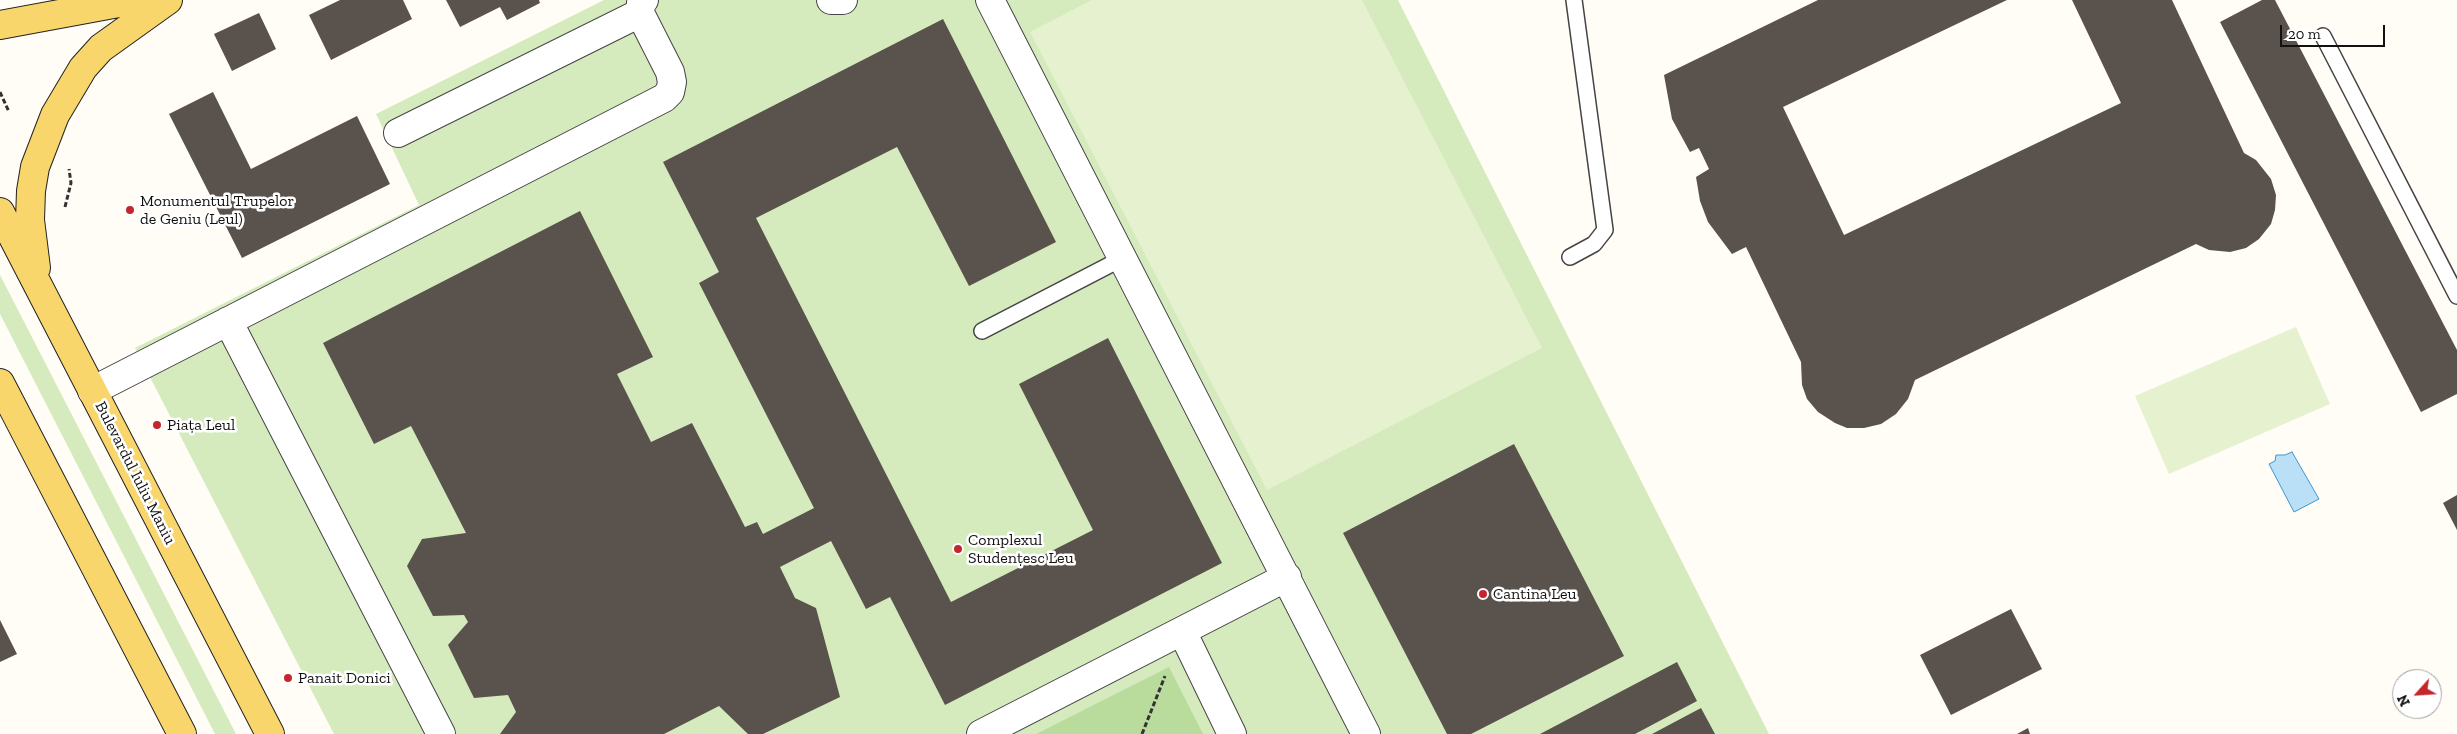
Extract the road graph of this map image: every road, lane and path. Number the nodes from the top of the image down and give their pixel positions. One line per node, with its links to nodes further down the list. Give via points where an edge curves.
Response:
1 (135, 0): 8 (main road)
2 (168, 0): 13 (main road, via 125,29 83,68)
3 (831, 0): 4 (street)
4 (843, 0)
5 (990, 0): 17 (street)
6 (1574, 0): 16 (lane, via 1605,230 1594,244)
7 (642, 6): 12 (street); 20 (street, via 670,72 670,92 664,98)
8 (0, 25)
9 (2323, 36): 19 (lane)
10 (0, 92): 11 (path)
11 (9, 112)
12 (398, 133)
13 (42, 142): 14 (path, via 69,169 71,183); 18 (main road, via 33,175 30,220)
14 (64, 210)
15 (0, 212): 18 (main road, Bulevardul Iuliu Maniu)
16 (1570, 257)
17 (1123, 258): 21 (lane); 24 (street)
18 (40, 290): 23 (main road, Bulevardul Iuliu Maniu)
19 (2457, 296)
20 (228, 321): 23 (street); 28 (street)
21 (982, 331)
22 (0, 383): 26 (main road)
23 (92, 391): 27 (main road, Bulevardul Iuliu Maniu)
24 (1287, 578): 25 (street); 32 (street)
25 (1182, 631): 29 (street); 30 (path); 31 (street)
26 (182, 734)
27 (270, 734)
28 (441, 734)
29 (980, 734)
30 (1142, 734)
31 (1232, 734)
32 (1366, 734)

